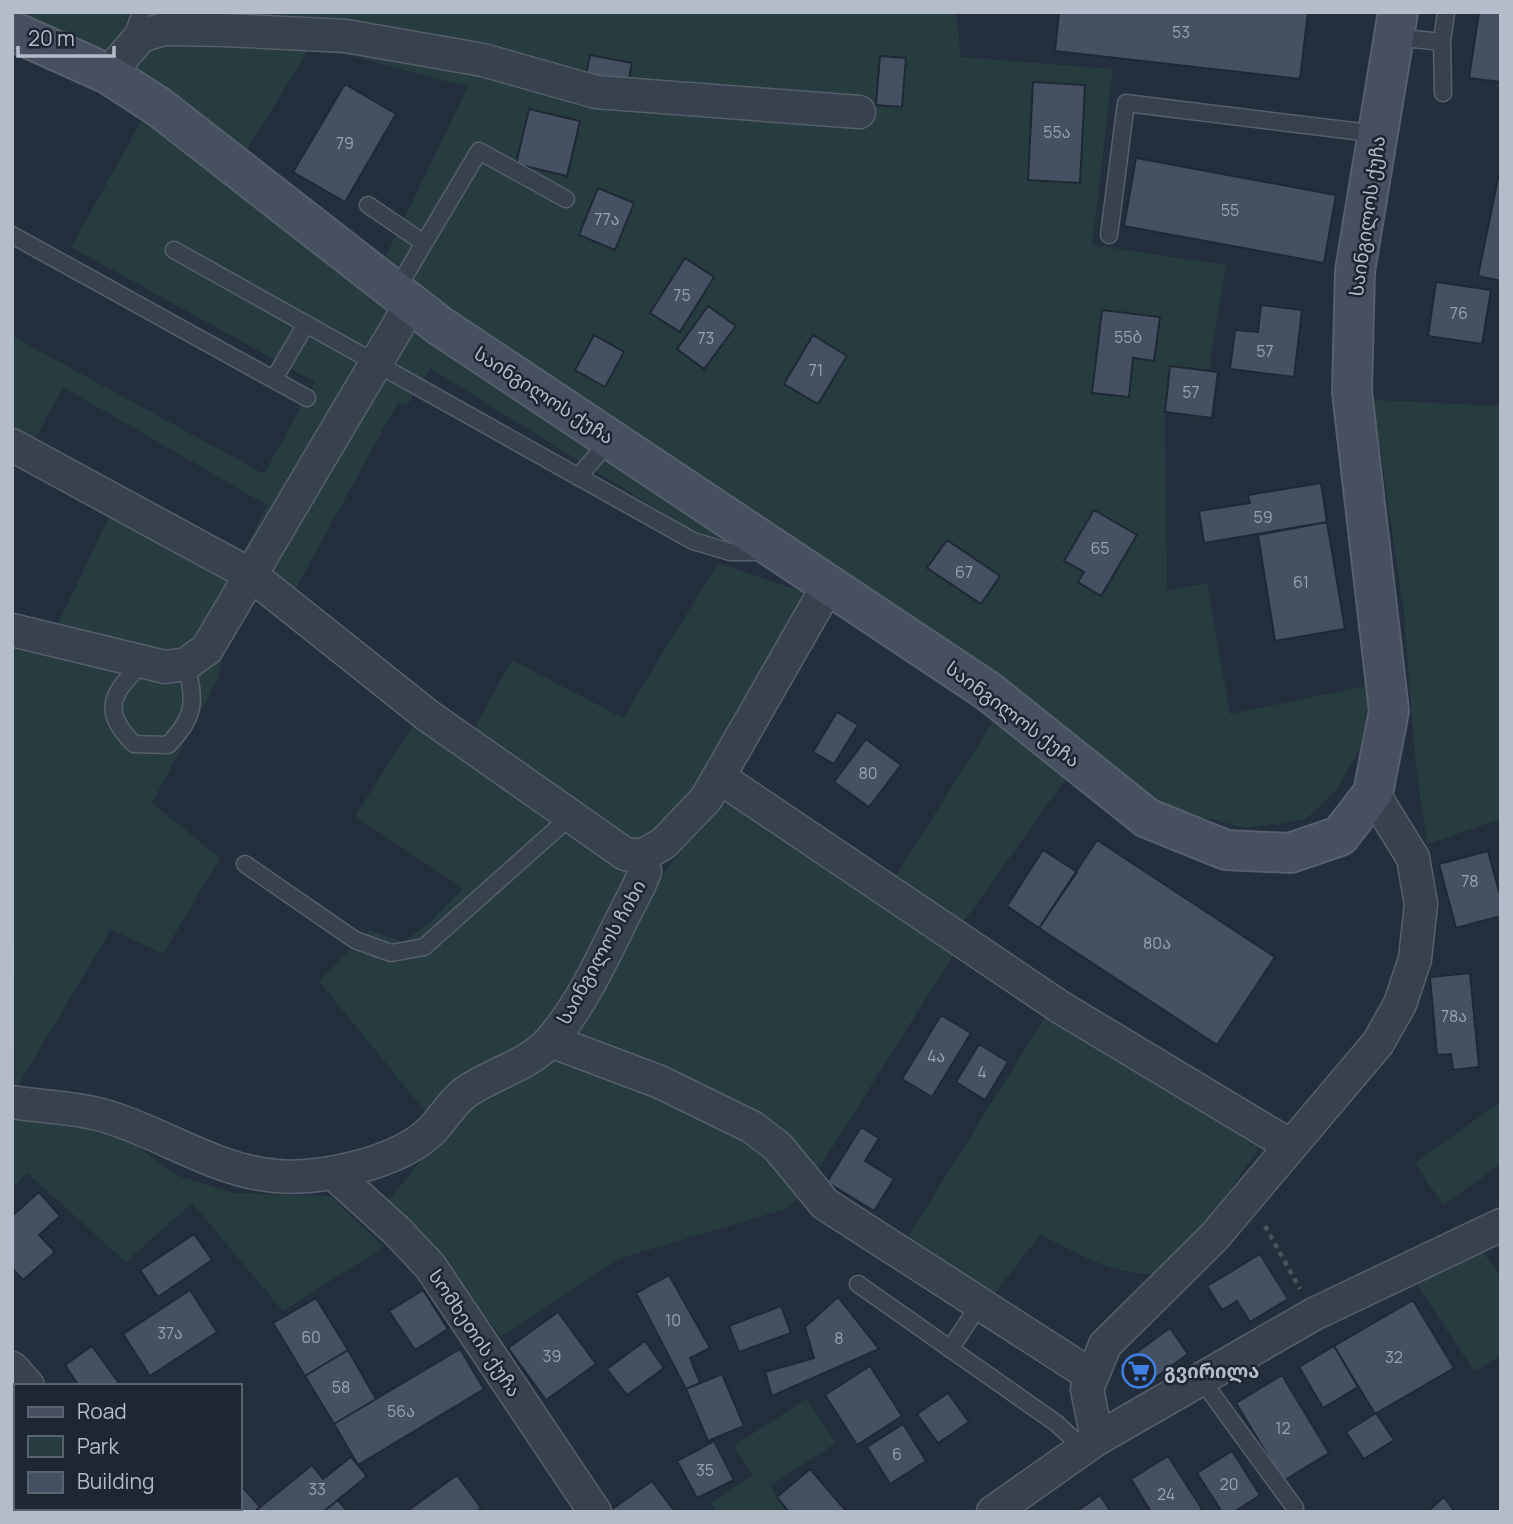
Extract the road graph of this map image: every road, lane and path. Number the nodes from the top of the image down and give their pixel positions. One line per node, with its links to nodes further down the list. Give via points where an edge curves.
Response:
1 (141, 12): 6 (lane)
2 (1446, 12): 5 (lane)
3 (1396, 25): 5 (lane); 9 (street, საინგილოს ქუჩა)
4 (12, 31): 6 (street, საინგილოს ქუჩა)
5 (1442, 42): 7 (lane)
6 (119, 60): 8 (street, via 141,36 164,29 346,36 483,60 596,92); 16 (street, საინგილოს ქუჩა, via 159,107)
7 (1443, 93)
8 (859, 112)
9 (1378, 134): 13 (lane, via 1126,103); 31 (street, საინგილოს ქუჩა, via 1355,271 1352,392 1389,711)
10 (566, 198): 14 (lane, via 479,151)
11 (368, 205): 14 (lane)
12 (12, 235): 19 (lane)
13 (1109, 235)
14 (424, 243): 16 (lane)
15 (174, 250): 17 (lane)
16 (403, 298): 18 (street); 21 (street, საინგილოს ქუჩა)
17 (306, 324): 18 (lane); 19 (lane)
18 (377, 363): 23 (lane); 25 (street)
19 (274, 379): 20 (lane)
20 (307, 398)
21 (611, 438): 23 (lane); 24 (street, საინგილოს ქუჩა)
22 (12, 445): 25 (street)
23 (578, 477): 24 (lane, via 693,541 730,552)
24 (782, 552): 26 (street, საინგილოს ქუჩა)
25 (251, 575): 29 (street, via 207,649); 32 (street, via 427,715)
26 (829, 584): 30 (street, საინგილოს ჩიხი); 31 (street, საინგილოს ქუჩა, via 988,691 1147,818 1226,850 1290,853 1340,836)
27 (12, 630): 28 (street)
28 (144, 662): 29 (street, via 164,667); 29 (lane, via 118,688 113,706 116,726 134,744 168,745 189,722 192,688)
29 (186, 664)
30 (719, 777): 33 (street, საინგილოს ჩიხი, via 706,799 664,843); 37 (street, via 1060,1007)
31 (1373, 793): 37 (street, via 1413,858 1421,904 1415,959 1400,1004 1378,1043)
32 (571, 816): 33 (street, via 625,854); 34 (lane, via 424,947 391,953 355,940)
33 (642, 856): 35 (street, საინგილოს ჩიხი, via 645,871 638,888)
34 (245, 864)
35 (551, 1041): 38 (street, საინგილოს ჩიხი, via 522,1063 463,1094 429,1133 394,1155); 42 (street, via 660,1082 752,1127 778,1147 825,1204)
36 (12, 1102): 38 (street, საინგილოს ჩიხი, via 101,1115 239,1169 277,1177)
37 (1292, 1146): 39 (street)
38 (332, 1173): 51 (street, სომხეთის ქუჩა, via 430,1266)
39 (1248, 1197): 43 (path); 46 (street, via 1105,1345)
40 (1501, 1225): 43 (street)
41 (858, 1284): 44 (lane)
42 (980, 1304): 44 (lane); 46 (street)
43 (1314, 1314): 47 (street)
44 (950, 1349): 49 (lane)
45 (12, 1368): 48 (street)
46 (1092, 1376): 49 (street, via 1087,1389)
47 (1201, 1379): 49 (street); 50 (lane)
48 (26, 1384)
49 (1090, 1443): 52 (street)
50 (1295, 1508)
51 (595, 1512)
52 (993, 1512)

